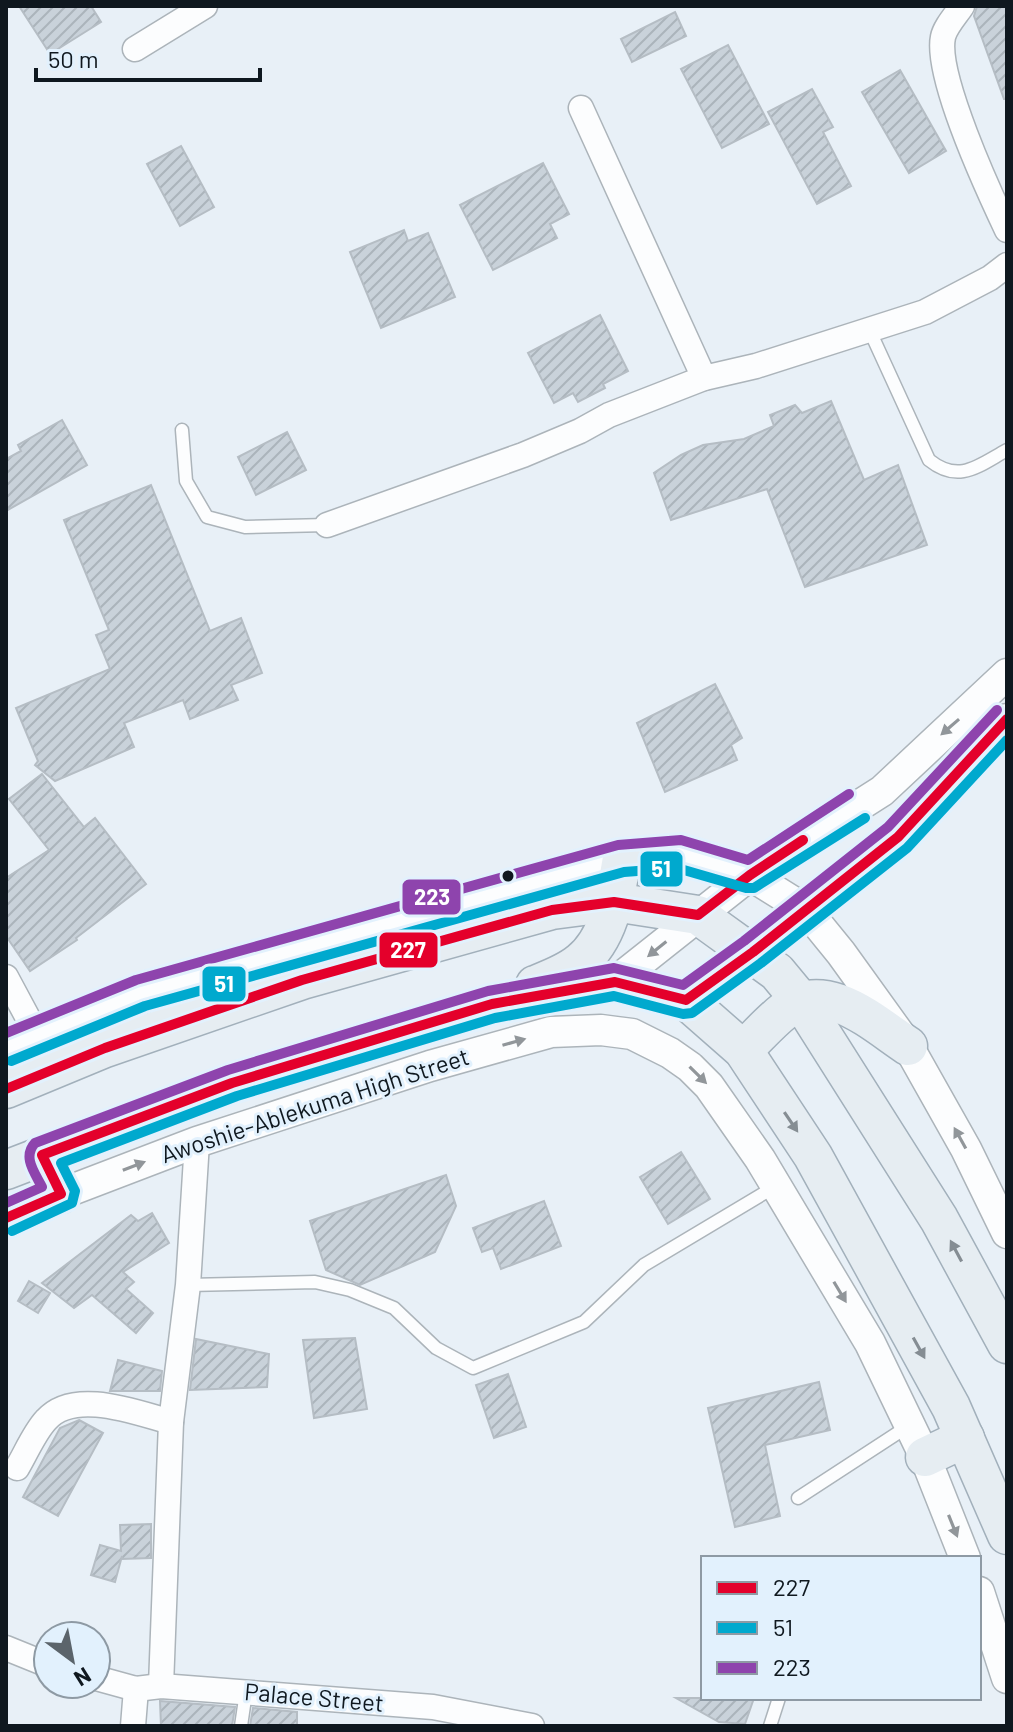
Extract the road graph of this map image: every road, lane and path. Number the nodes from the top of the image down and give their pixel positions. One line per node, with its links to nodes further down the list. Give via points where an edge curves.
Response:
1 (205, 6): 3 (street)
2 (962, 6): 5 (street, via 943,36 943,63 962,124)
3 (135, 49)
4 (581, 108): 8 (street)
5 (1007, 230)
6 (1007, 265): 7 (street, via 925,312)
7 (869, 329): 8 (street); 10 (lane, via 929,460 942,471 964,473)
8 (704, 378): 11 (street, via 523,455)
9 (182, 430): 11 (lane, via 186,481 207,517 245,527)
10 (1007, 450)
11 (327, 525)
12 (1007, 674): 15 (street, one-way to 15, via 882,791)
13 (1007, 719): 17 (street, via 898,837)
14 (622, 858): 15 (street, via 679,854); 16 (main road); 25 (street, via 140,993)
15 (750, 875): 17 (street); 18 (street)
16 (614, 902): 18 (main road); 24 (main road, via 596,944 580,962); 29 (main road, via 552,910 302,980 105,1048)
17 (806, 910): 19 (street); 26 (street)
18 (698, 915): 19 (main road); 21 (street, one-way to 21)
19 (753, 952): 22 (street); 23 (main road)
20 (6, 977): 25 (street)
21 (615, 982): 22 (main road, Awoshie-Ablekuma High Street); 24 (main road, Awoshie-Ablekuma High Street)
22 (686, 1000): 28 (main road)
23 (801, 1001): 26 (main road, via 840,1002); 28 (main road, via 785,1009); 38 (main road, one-way to 23, via 939,1219)
24 (492, 1004): 31 (main road, Awoshie-Ablekuma High Street, via 232,1083)
25 (36, 1033): 27 (street)
26 (908, 1046): 36 (street, one-way to 26)
27 (6, 1048)
28 (743, 1050): 40 (main road, one-way to 40, via 813,1156)
29 (6, 1089)
30 (197, 1142): 33 (street, Awoshie-Ablekuma High Street, one-way to 33, via 551,1032 601,1030 632,1034 690,1067 709,1086); 34 (street, Awoshie-Ablekuma High Street, one-way to 30); 37 (street)
31 (42, 1155): 32 (main road, Awoshie-Ablekuma High Street); 34 (main road)
32 (6, 1170)
33 (776, 1186): 37 (lane, via 644,1265 584,1322 473,1368 436,1348 394,1308 350,1290 315,1282); 41 (street, one-way to 41, via 870,1343)
34 (61, 1194): 35 (street, Awoshie-Ablekuma High Street)
35 (6, 1218)
36 (1007, 1233)
37 (188, 1285): 39 (street)
38 (1007, 1344)
39 (171, 1422): 42 (street, via 102,1403 70,1406 47,1418); 51 (street)
40 (965, 1438): 41 (main road); 44 (main road)
41 (917, 1441): 43 (lane); 45 (street, one-way to 45)
42 (17, 1468)
43 (798, 1498)
44 (1007, 1535)
45 (964, 1556)
46 (981, 1598): 49 (street)
47 (6, 1648): 48 (street)
48 (32, 1659)
49 (1007, 1678)
50 (112, 1682): 52 (street, Palace Street)
51 (161, 1686): 52 (street, Palace Street); 53 (street, Palace Street)
52 (136, 1689): 56 (street)
53 (246, 1692): 55 (street, Palace Street); 57 (lane)
54 (778, 1700): 59 (lane)
55 (433, 1716): 58 (street, Palace Street)
56 (133, 1726)
57 (241, 1726)
58 (532, 1726)
59 (770, 1726)

